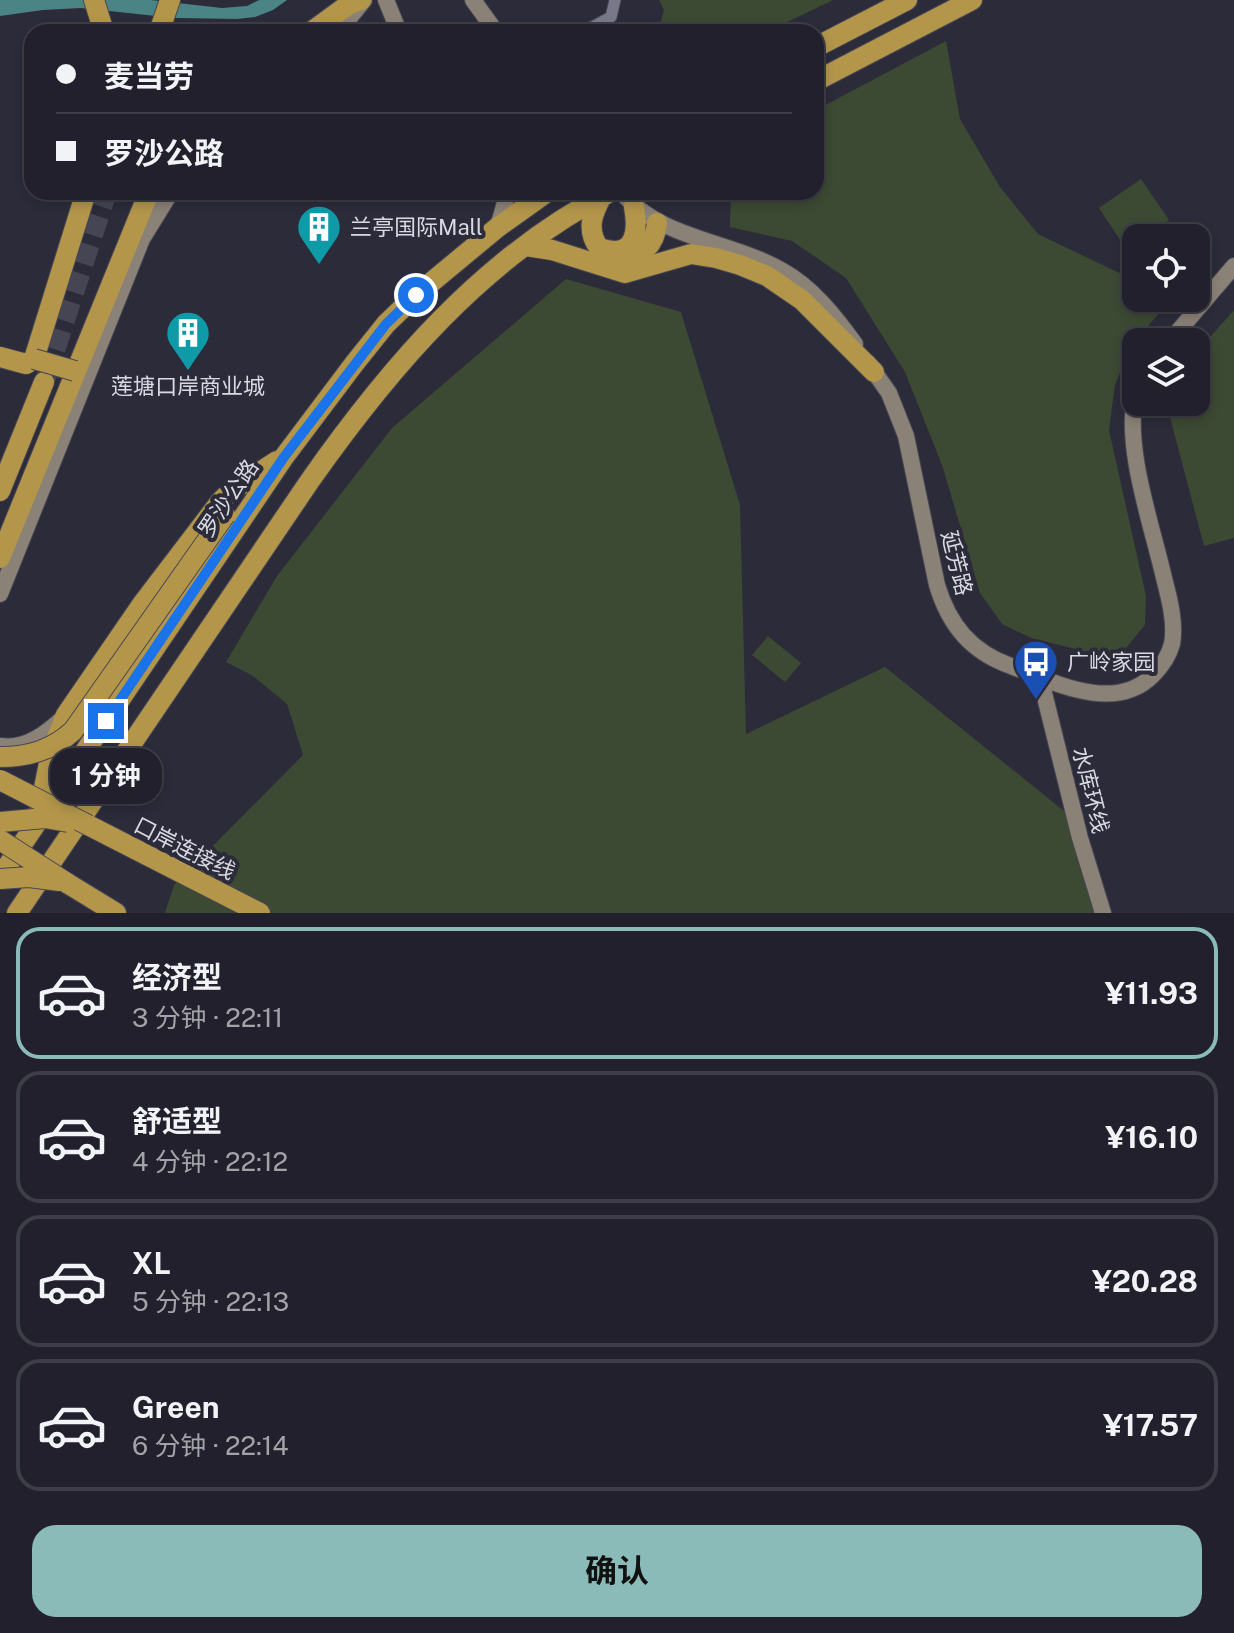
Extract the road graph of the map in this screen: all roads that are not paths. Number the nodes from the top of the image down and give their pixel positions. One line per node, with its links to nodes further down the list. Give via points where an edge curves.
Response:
1 (94, 0): 9 (highway)
2 (170, 0): 10 (highway)
3 (362, 0): 11 (highway); 12 (main road)
4 (386, 0): 13 (main road)
5 (473, 0): 14 (main road)
6 (615, 0): 15 (street, via 611,17)
7 (907, 0): 16 (highway)
8 (972, 0): 17 (highway)
9 (102, 24)
10 (162, 24)
11 (322, 24)
12 (344, 24)
13 (396, 24)
14 (490, 24)
15 (598, 24)
16 (824, 43)
17 (824, 77)
18 (84, 200): 31 (highway)
19 (146, 200): 32 (highway)
20 (166, 200): 40 (main road, via 142,239)
21 (506, 200): 26 (main road)
22 (536, 200): 26 (highway, 罗沙公路)
23 (611, 200): 27 (highway)
24 (622, 200): 25 (main road, 延芳路)
25 (657, 223): 27 (highway, via 653,241 630,258 611,258 556,240); 33 (main road, 延芳路, via 756,258 802,283 838,320)
26 (498, 227): 36 (highway, 罗沙公路, via 386,324)
27 (526, 246): 33 (highway, via 625,273 691,254 740,265 802,300); 52 (highway, via 437,323 343,434)
28 (1234, 266): 29 (main road)
29 (1181, 328)
30 (0, 357): 31 (highway, via 26,364)
31 (34, 359): 32 (highway, bridge)
32 (75, 371): 39 (highway)
33 (874, 372): 41 (main road, 延芳路, via 889,393 906,436 944,606 966,640 984,654)
34 (44, 382): 38 (highway)
35 (1133, 416): 41 (main road, 延芳路, via 1135,457 1169,598 1172,644 1146,682 1122,693 1080,690)
36 (284, 457): 37 (highway); 48 (highway, 罗沙公路)
37 (253, 477): 42 (highway, via 220,502); 44 (highway, bridge, via 73,731 49,749)
38 (0, 491)
39 (0, 558)
40 (0, 594)
41 (1040, 677): 55 (main road, 水库环线)
42 (66, 715): 43 (main road, via 27,743); 48 (highway)
43 (0, 746)
44 (0, 757)
45 (0, 780): 47 (highway, 口岸连接线, bridge)
46 (0, 822): 47 (highway, bridge, via 45,818)
47 (88, 825): 54 (highway, 口岸连接线)
48 (34, 826): 50 (highway, 罗沙公路)
49 (0, 840): 51 (highway, bridge)
50 (0, 878): 51 (highway, bridge)
51 (67, 883): 53 (highway)
52 (17, 913)
53 (116, 913)
54 (260, 913)
55 (1103, 913)

